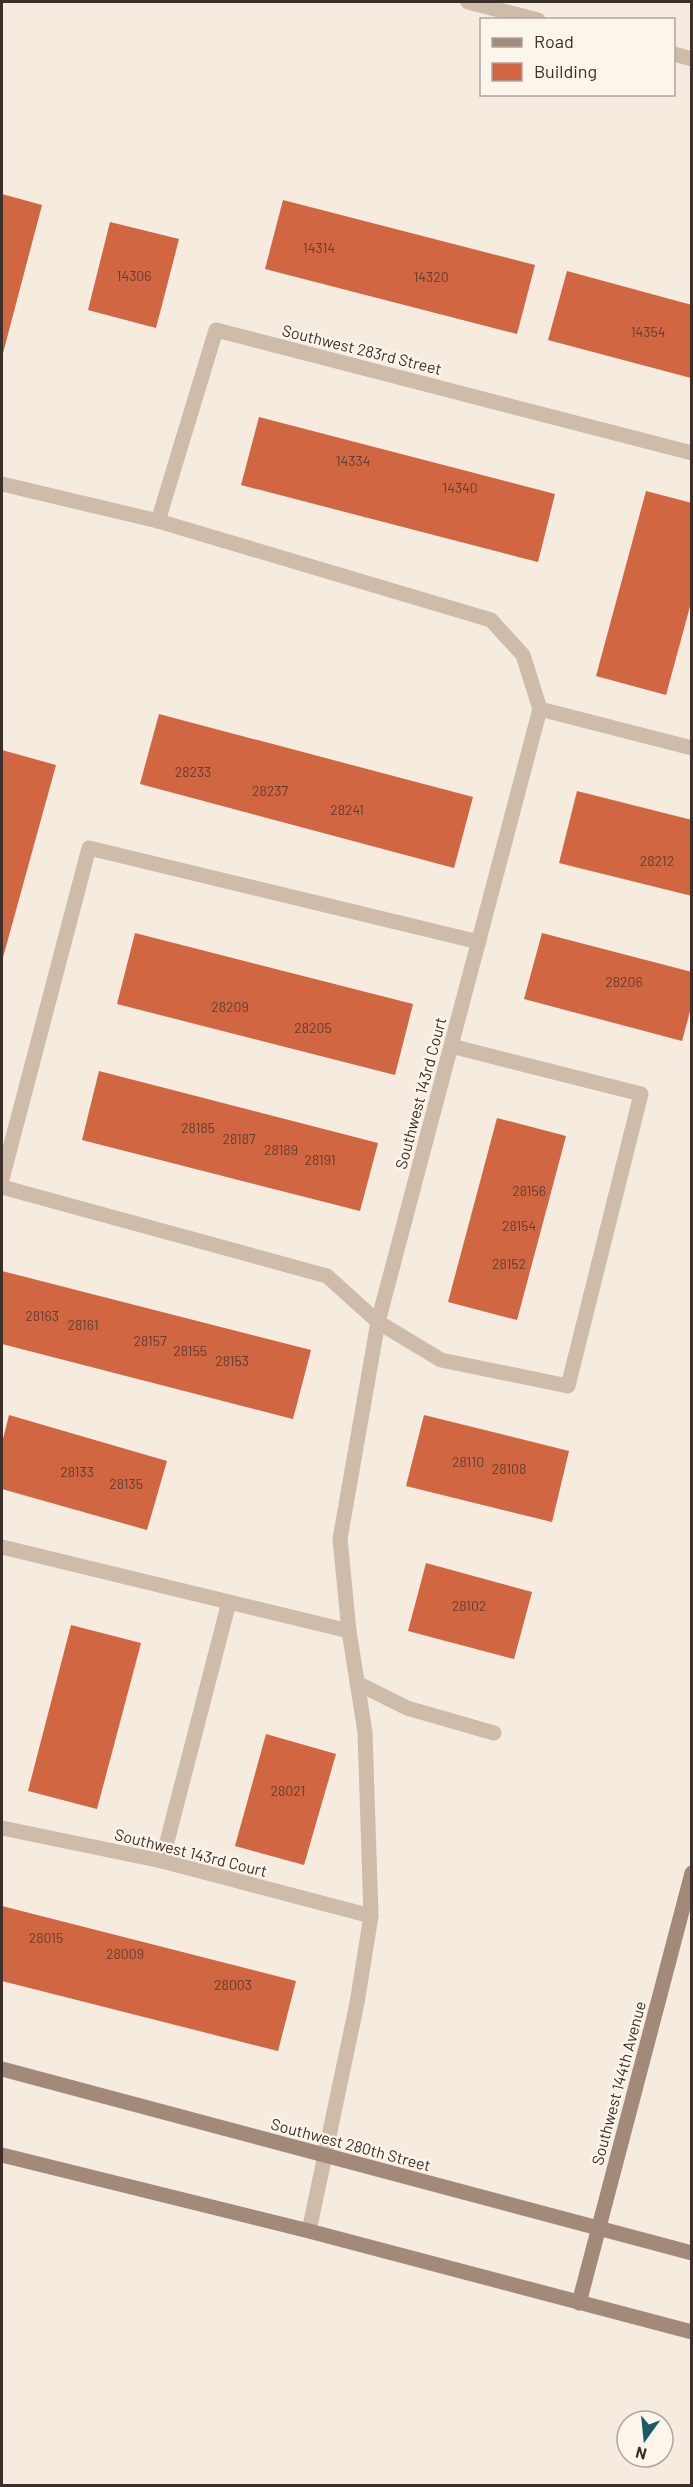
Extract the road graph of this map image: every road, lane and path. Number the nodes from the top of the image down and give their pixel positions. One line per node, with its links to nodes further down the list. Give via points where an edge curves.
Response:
1 (468, 2): 2 (street)
2 (530, 18)
3 (675, 54): 4 (street)
4 (692, 59)
5 (692, 453): 7 (street, Southwest 283rd Street, via 216,330)
6 (2, 484): 7 (street)
7 (158, 521): 8 (street, via 491,620 523,655)
8 (540, 709): 9 (street); 10 (street, Southwest 143rd Court)
9 (692, 748)
10 (479, 942): 11 (street, Southwest 143rd Court); 12 (street, via 89,848)
11 (451, 1046): 14 (street, Southwest 143rd Court); 14 (street, via 641,1094 568,1386 441,1360)
12 (2, 1179)
13 (2, 1187): 14 (street, via 327,1276)
14 (378, 1322): 17 (street, Southwest 143rd Court, via 340,1539)
15 (2, 1547): 16 (street)
16 (229, 1602): 17 (street); 21 (street)
17 (349, 1631): 18 (street, Southwest 143rd Court)
18 (357, 1683): 19 (street, via 407,1708); 23 (street, Southwest 143rd Court, via 365,1732)
19 (494, 1733)
20 (2, 1828): 21 (street, Southwest 143rd Court)
21 (162, 1861): 23 (street, Southwest 143rd Court)
22 (692, 1873): 27 (street, Southwest 144th Avenue)
23 (371, 1916): 26 (street, Southwest 143rd Court)
24 (2, 2069): 26 (street, Southwest 280th Street)
25 (2, 2155): 28 (street)
26 (325, 2155): 27 (street, Southwest 280th Street); 28 (street, Southwest 143rd Court)
27 (599, 2229): 29 (street, Southwest 280th Street); 30 (street, Southwest 144th Avenue)
28 (309, 2231): 30 (street)
29 (692, 2253)
30 (579, 2303): 31 (street)
31 (692, 2331)

